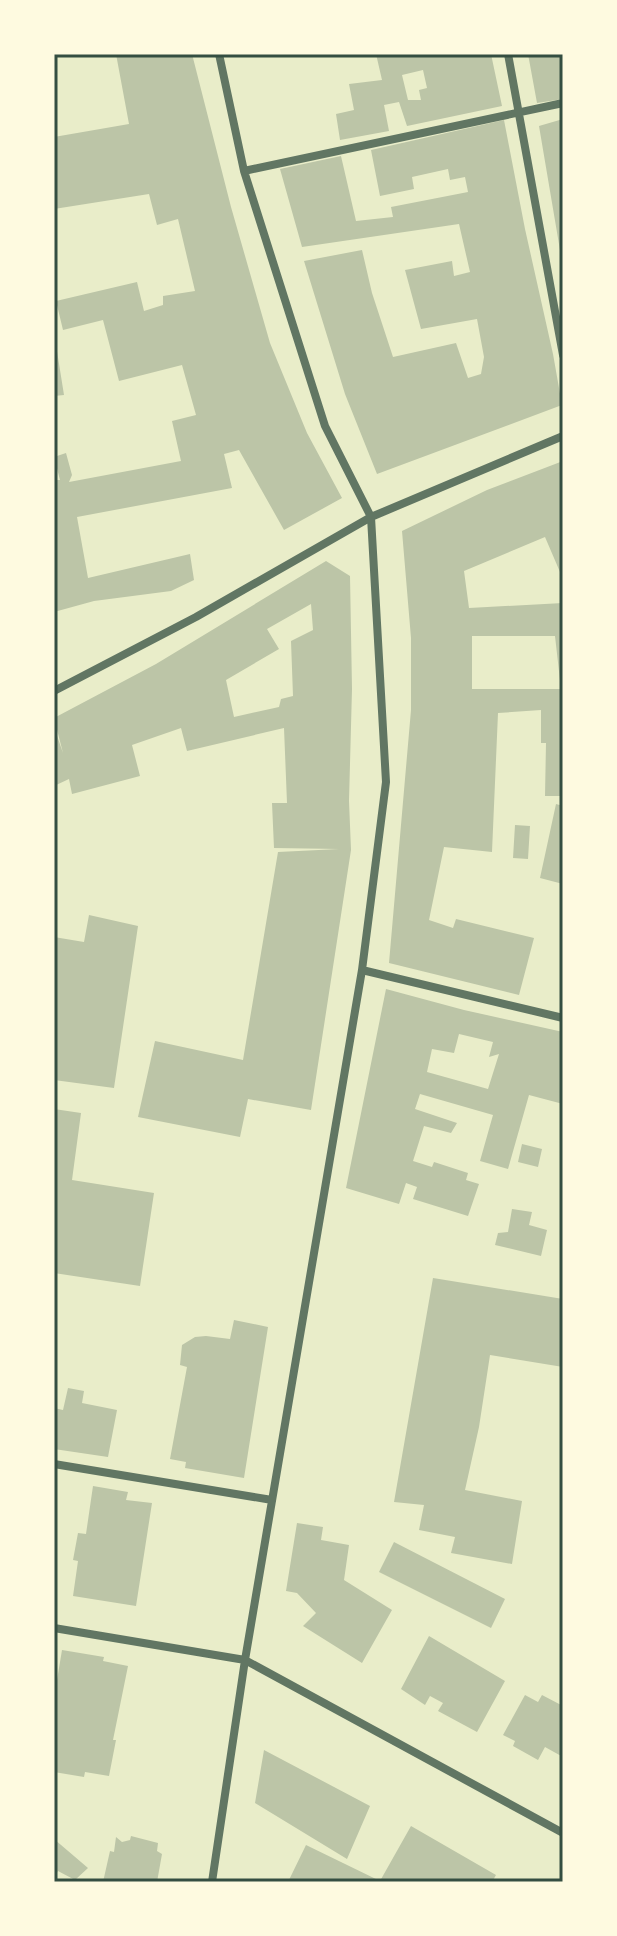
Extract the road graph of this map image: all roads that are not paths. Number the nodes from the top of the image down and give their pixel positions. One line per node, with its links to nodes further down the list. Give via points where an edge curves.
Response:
1 (219, 54): 5 (street)
2 (508, 54): 4 (street)
3 (563, 103): 4 (street)
4 (519, 112): 5 (street); 6 (street)
5 (244, 171): 8 (street, via 325,426)
6 (563, 355)
7 (563, 436): 8 (street)
8 (371, 517): 9 (street); 10 (street, via 386,782)
9 (54, 691)
10 (362, 970): 11 (street); 13 (street)
11 (563, 1018)
12 (54, 1464): 13 (street)
13 (272, 1500): 15 (street)
14 (54, 1628): 15 (street)
15 (245, 1660): 16 (street); 17 (street)
16 (563, 1833)
17 (212, 1882)

